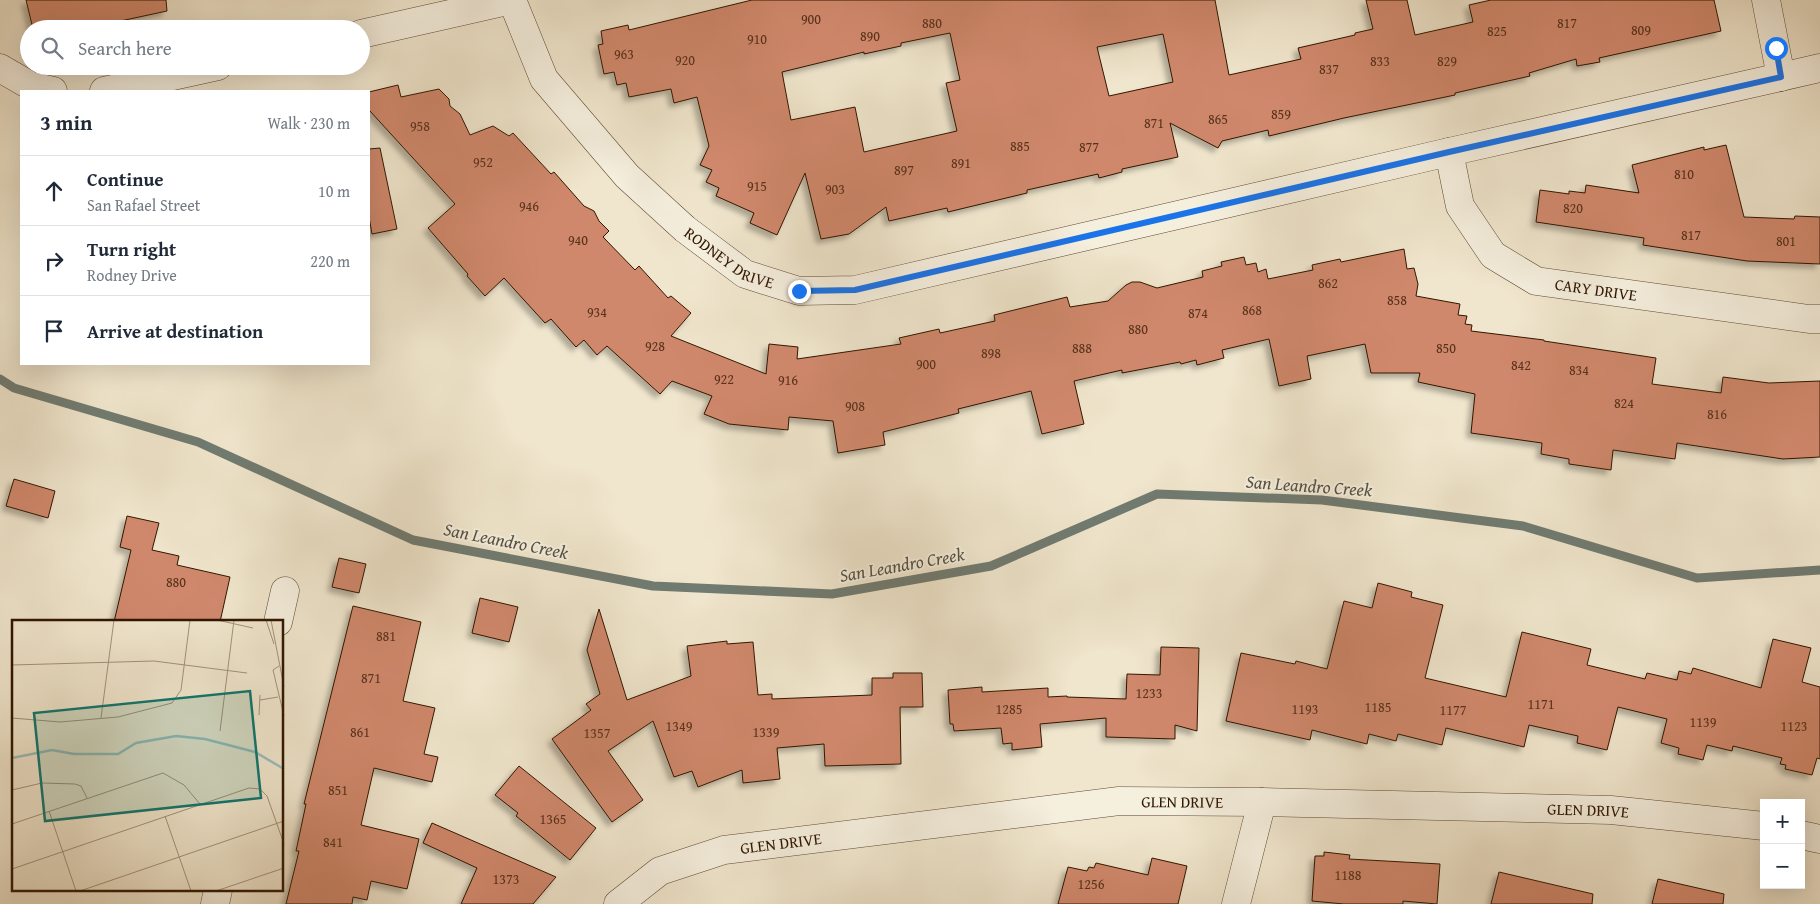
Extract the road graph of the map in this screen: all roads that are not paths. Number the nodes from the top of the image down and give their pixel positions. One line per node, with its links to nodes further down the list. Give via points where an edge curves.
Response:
1 (512, 0): 3 (street); 10 (street, RODNEY DRIVE, via 544,79 627,176 685,229 745,274 799,291 855,290)
2 (1766, 0): 7 (street)
3 (370, 32)
4 (0, 68): 8 (street, via 31,86)
5 (1820, 68): 7 (street, RODNEY DRIVE)
6 (177, 75): 9 (street)
7 (1781, 77): 10 (street, RODNEY DRIVE)
8 (49, 90)
9 (109, 90)
10 (1449, 152): 11 (street, CARY DRIVE, via 1460,206 1493,255 1536,281)
11 (1820, 319)
12 (285, 591): 13 (street)
13 (278, 620)
14 (1262, 802): 15 (street, GLEN DRIVE, via 1611,810); 18 (street, GLEN DRIVE, via 1119,801 724,850 660,871); 19 (street)
15 (1760, 826)
16 (1805, 836): 17 (street)
17 (1820, 839)
18 (618, 904)
19 (1236, 904)

